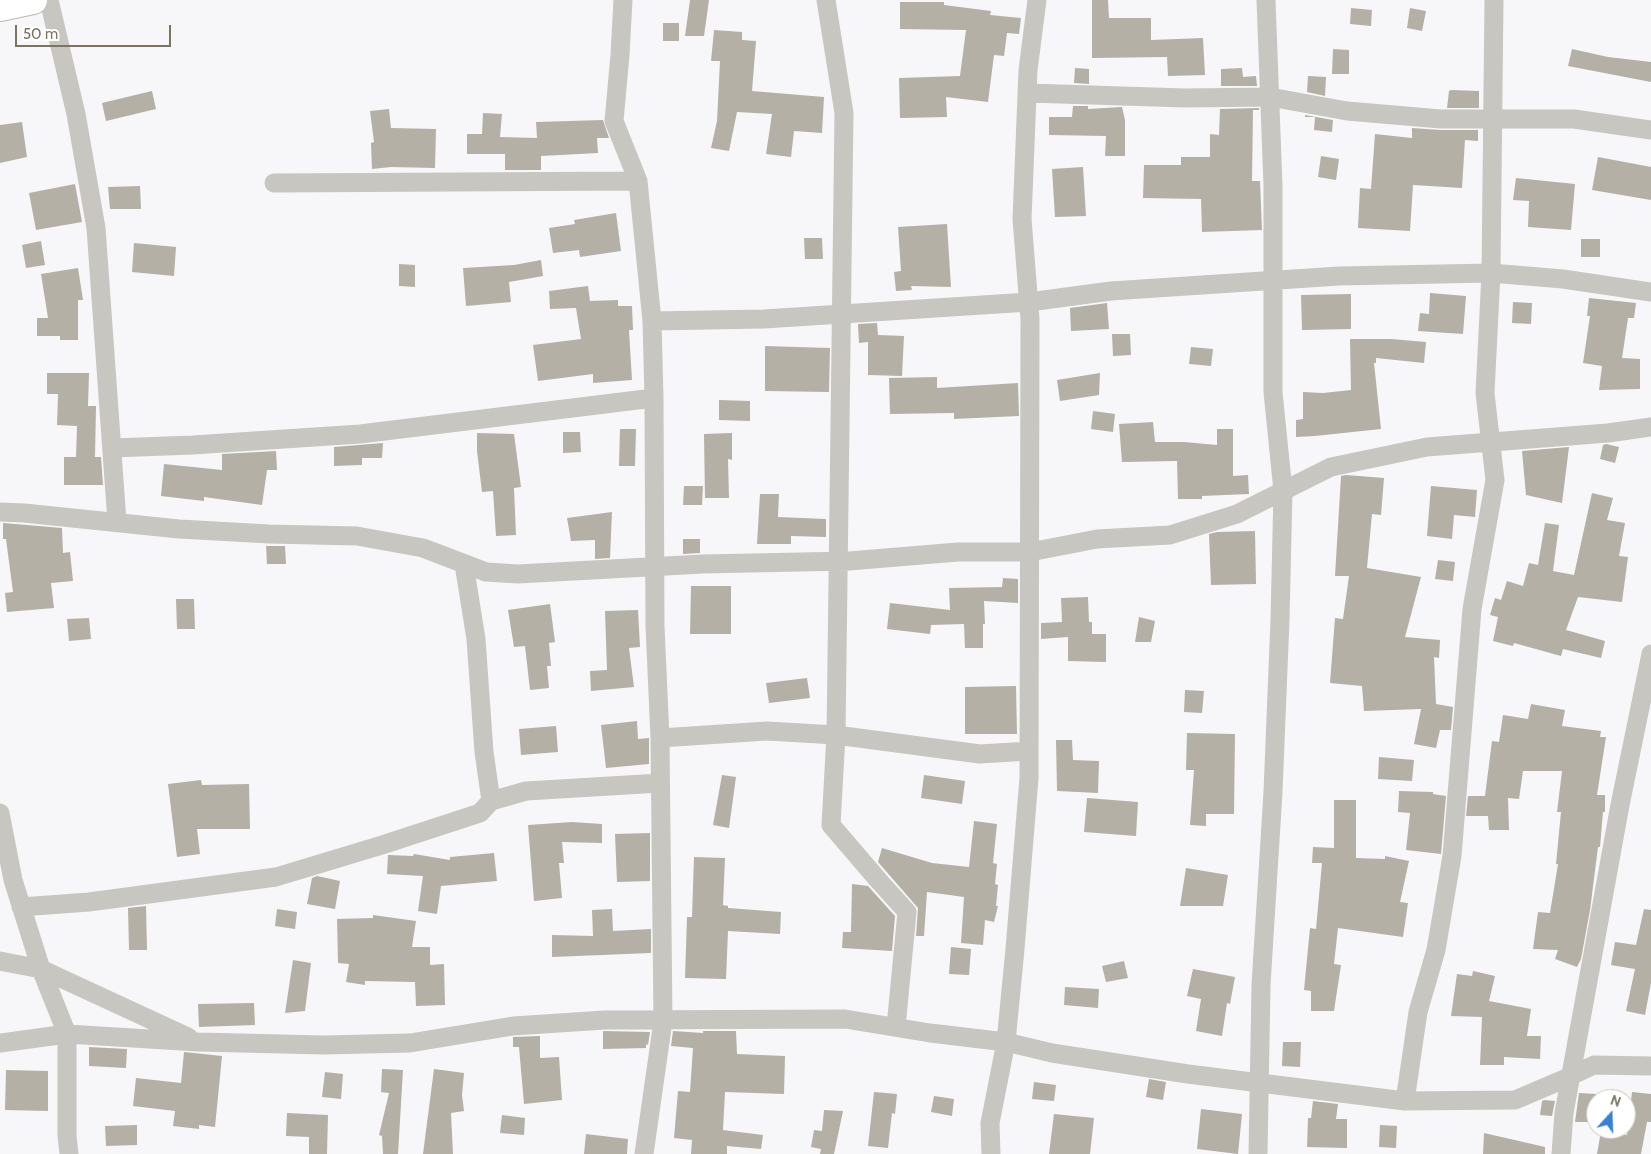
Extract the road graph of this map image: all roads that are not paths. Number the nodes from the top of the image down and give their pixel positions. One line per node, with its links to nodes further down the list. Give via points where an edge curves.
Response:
1 (33, 0): 8 (highway)
2 (49, 0): 24 (street, via 76,114 96,228)
3 (623, 0): 13 (street, via 614,121)
4 (826, 0): 19 (street, via 844,113)
5 (1037, 0): 9 (street)
6 (1266, 0): 10 (street)
7 (1494, 0): 11 (street)
8 (0, 7)
9 (1028, 93): 10 (street, via 1185,98); 18 (street, via 1022,219)
10 (1270, 96): 11 (street, via 1347,111 1440,119); 16 (street)
11 (1493, 119): 12 (street, via 1574,119); 15 (street)
12 (1651, 130)
13 (638, 181): 14 (street); 20 (street)
14 (274, 183)
15 (1491, 274): 16 (street); 17 (street, via 1563,279); 23 (street, via 1485,393)
16 (1273, 280): 18 (street, via 1110,291); 25 (street, via 1273,392)
17 (1651, 292)
18 (1029, 302): 19 (street); 28 (street)
19 (841, 314): 20 (street, via 764,320); 29 (street)
20 (652, 322): 21 (street)
21 (654, 398): 24 (street, via 360,434); 31 (street)
22 (1651, 427): 23 (street)
23 (1490, 441): 25 (street, via 1427,447 1331,467); 52 (street, via 1495,480 1472,609 1452,856 1436,950 1418,1012)
24 (112, 448): 27 (street)
25 (1283, 491): 28 (street, via 1237,514 1170,535 1097,539); 51 (street)
26 (0, 512): 27 (street)
27 (117, 522): 30 (street, via 269,534 357,536 423,548)
28 (1030, 552): 29 (street, via 958,552); 36 (street)
29 (839, 561): 31 (street); 34 (street)
30 (464, 564): 31 (street, via 486,572 518,574); 38 (street, via 476,639)
31 (655, 566): 35 (street)
32 (1651, 654): 33 (street)
33 (1644, 723): 50 (street, via 1620,805)
34 (836, 735): 35 (street, via 767,731); 36 (street, via 980,754); 44 (street, via 831,825 907,912)
35 (660, 738): 37 (street)
36 (1029, 751): 47 (street, via 1016,949)
37 (660, 783): 38 (street, via 526,792); 43 (street)
38 (490, 800): 40 (street, via 480,813 276,877 89,902)
39 (0, 813): 40 (street)
40 (21, 906): 42 (street)
41 (0, 961): 42 (street)
42 (41, 969): 45 (street); 46 (street)
43 (663, 1020): 44 (street, via 845,1019); 46 (street, via 513,1026 410,1043); 54 (street)
44 (896, 1027): 47 (street)
45 (67, 1034): 46 (street); 48 (street); 53 (street)
46 (198, 1042)
47 (1006, 1042): 51 (street, via 1052,1053); 55 (street, via 990,1123)
48 (0, 1043)
49 (1651, 1066): 50 (street, via 1594,1065)
50 (1571, 1076): 52 (street, via 1515,1100); 57 (street)
51 (1259, 1083): 52 (street); 56 (street)
52 (1405, 1101)
53 (69, 1154)
54 (644, 1154)
55 (991, 1154)
56 (1258, 1154)
57 (1561, 1154)

